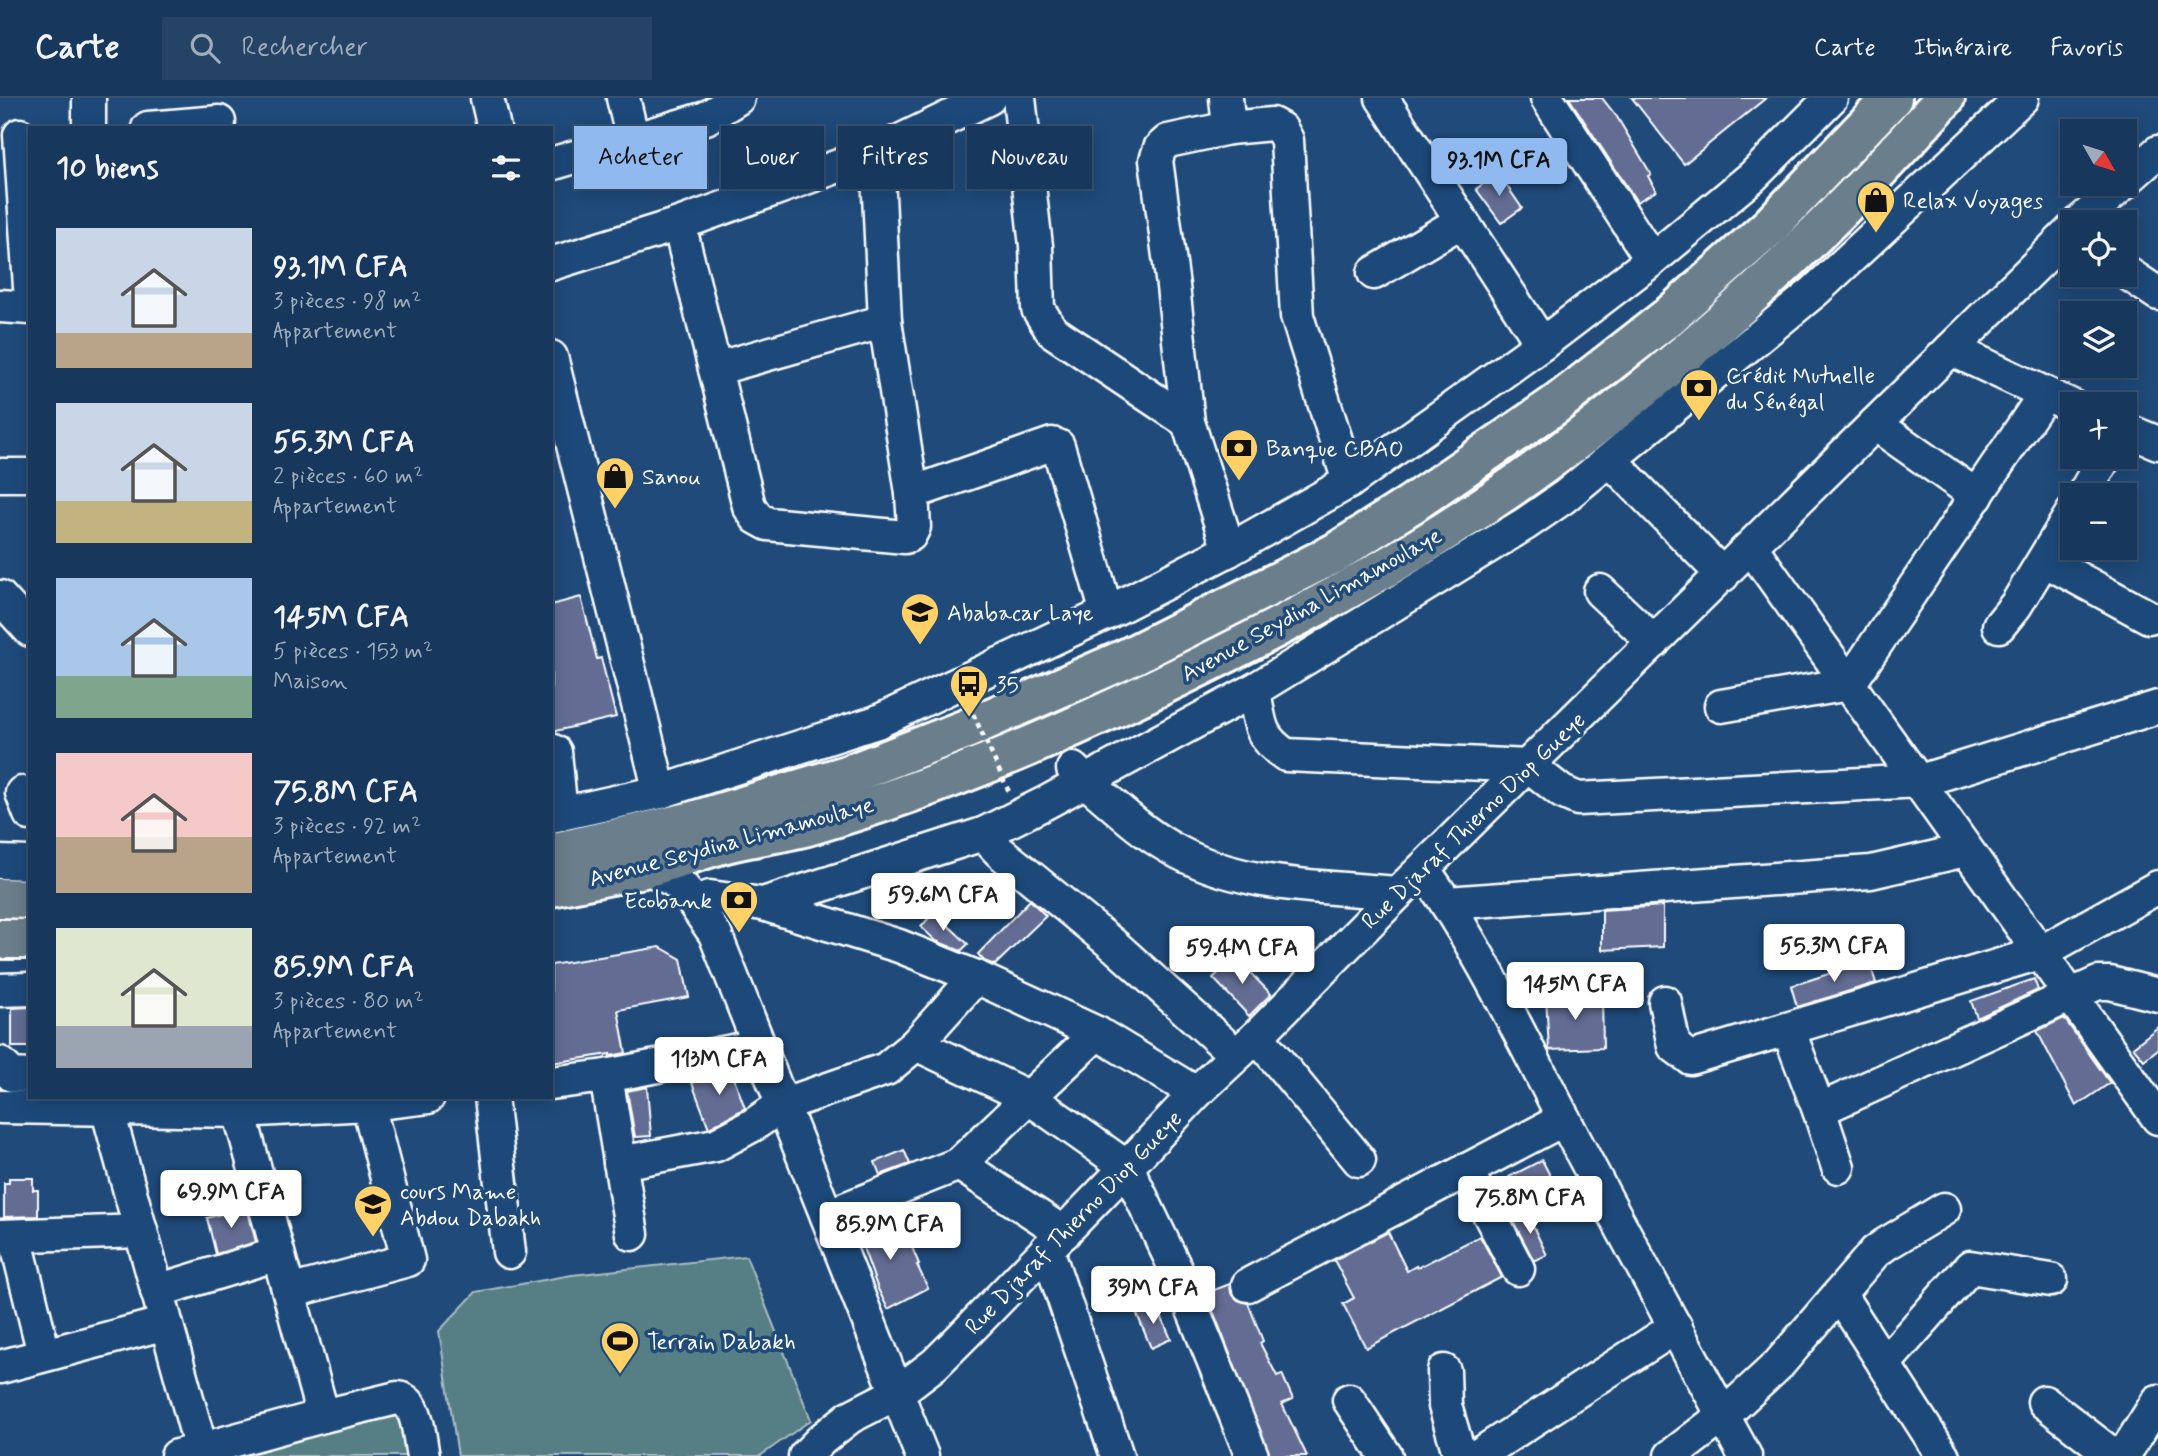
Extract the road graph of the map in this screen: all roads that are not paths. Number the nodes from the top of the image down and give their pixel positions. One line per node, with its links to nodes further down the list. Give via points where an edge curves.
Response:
1 (89, 98): 15 (street)
2 (487, 98): 17 (street)
3 (623, 98): 18 (street)
4 (738, 98): 19 (street, via 706,118)
5 (1019, 98): 49 (street, via 1036,246 1038,309 1052,331)
6 (1382, 98): 32 (street)
7 (1547, 98): 35 (street)
8 (1831, 98): 35 (street, via 1752,177)
9 (1892, 98): 84 (highway, Avenue Seydina Limamoulaye, via 1769,227 1668,317 1555,405 1335,553 1125,659 863,769 693,821)
10 (1945, 98): 21 (highway, Avenue Seydina Limamoulaye)
11 (2022, 98): 27 (street)
12 (986, 99): 20 (street)
13 (1227, 113): 49 (street, via 1168,141 1156,160); 56 (street, via 1272,124 1287,140 1297,317)
14 (219, 122): 16 (street)
15 (89, 126)
16 (172, 126)
17 (494, 126)
18 (630, 126)
19 (680, 126)
20 (930, 126)
21 (1914, 134): 27 (street); 82 (highway, Avenue Seydina Limamoulaye, via 1858,195 1711,334 1539,468 1388,566 1079,726 876,805 810,826)
22 (17, 135): 37 (street)
23 (2158, 152): 28 (street, Rue Djaraf Thierno Diop Gueye)
24 (574, 157): 25 (street)
25 (553, 163)
26 (838, 166): 33 (street)
27 (1946, 169): 53 (street, via 1815,291)
28 (2137, 171)
29 (879, 189): 43 (street)
30 (2110, 196): 31 (street, Rue Djaraf Thierno Diop Gueye)
31 (2094, 210)
32 (1462, 221): 38 (street); 44 (street)
33 (679, 224): 36 (street); 47 (street)
34 (2060, 242): 45 (street, Rue Djaraf Thierno Diop Gueye)
35 (1652, 260): 44 (street)
36 (553, 263)
37 (28, 264)
38 (1374, 273)
39 (2137, 280): 40 (street)
40 (2158, 294)
41 (0, 306): 42 (street)
42 (28, 308)
43 (885, 321): 47 (street); 57 (street)
44 (1542, 344): 56 (street)
45 (1951, 349): 48 (street); 50 (street, Rue Djaraf Thierno Diop Gueye)
46 (553, 365): 79 (street)
47 (715, 369): 57 (street, via 749,506 757,518 768,524 905,537 914,527)
48 (2059, 400): 58 (street)
49 (1188, 422): 61 (street)
50 (1875, 424): 58 (street); 60 (street, Rue Djaraf Thierno Diop Gueye)
51 (2137, 434): 52 (street)
52 (2158, 443)
53 (1611, 461): 63 (street); 72 (street, via 1525,524)
54 (0, 475): 55 (street)
55 (28, 475)
56 (1349, 482): 61 (street)
57 (912, 493): 66 (street, via 1056,444 1062,451)
58 (1977, 496): 71 (street)
59 (2060, 533): 62 (street)
60 (1751, 547): 63 (street, Rue Djaraf Thierno Diop Gueye); 71 (street)
61 (1229, 550): 66 (street)
62 (2044, 560): 67 (street); 68 (street)
63 (1723, 575): 70 (street, Rue Djaraf Thierno Diop Gueye)
64 (1600, 591): 70 (street)
65 (0, 597): 69 (street)
66 (1107, 613): 79 (street, via 877,722)
67 (2149, 617)
68 (2000, 626)
69 (28, 628)
70 (1654, 642): 76 (street, Rue Djaraf Thierno Diop Gueye)
71 (1849, 684): 73 (street); 78 (street)
72 (1254, 690): 76 (street, via 1263,733 1269,744 1286,755); 77 (street)
73 (1721, 706)
74 (2158, 706): 78 (street)
75 (553, 751): 80 (street)
76 (1530, 766): 78 (street, via 1578,799); 88 (street, Rue Djaraf Thierno Diop Gueye)
77 (1077, 773): 81 (street); 91 (street, via 1168,847 1208,866 1249,879)
78 (1920, 781): 83 (street)
79 (660, 792): 80 (street)
80 (556, 815)
81 (983, 834): 96 (street); 111 (street, via 1116,947)
82 (728, 842): 87 (highway, Avenue Seydina Limamoulaye); 92 (street, via 716,867)
83 (1966, 850): 95 (street, via 1871,872); 100 (street)
84 (553, 853)
85 (0, 862): 86 (street)
86 (28, 863)
87 (646, 867): 89 (highway, Avenue Seydina Limamoulaye); 97 (street, via 684,889)
88 (1423, 870): 91 (street, Rue Djaraf Thierno Diop Gueye); 95 (street)
89 (553, 887)
90 (2158, 887): 100 (street)
91 (1398, 893): 111 (street, Rue Djaraf Thierno Diop Gueye)
92 (710, 897): 96 (street); 97 (street)
93 (0, 898): 94 (highway)
94 (28, 899)
95 (1447, 903): 127 (street)
96 (763, 904): 101 (street, via 899,946)
97 (715, 934): 110 (street)
98 (0, 939): 99 (highway)
99 (28, 939)
100 (2040, 953): 105 (street); 107 (street)
101 (976, 977): 108 (street); 109 (street)
102 (28, 989): 103 (street)
103 (0, 990)
104 (2158, 995): 105 (street, via 2098,983)
105 (2071, 997): 124 (street); 126 (street)
106 (1665, 1002): 107 (street, via 1674,1046 1690,1058)
107 (1788, 1029): 124 (street)
108 (1097, 1033): 116 (street); 117 (street)
109 (916, 1044): 117 (street); 121 (street, via 886,1069)
110 (759, 1046): 114 (street); 121 (street)
111 (1247, 1046): 116 (street, Rue Djaraf Thierno Diop Gueye); 128 (street)
112 (0, 1063): 113 (street, via 12,1074)
113 (28, 1076)
114 (606, 1076): 115 (street); 129 (street)
115 (553, 1083)
116 (1196, 1093): 131 (street, Rue Djaraf Thierno Diop Gueye)
117 (1028, 1097): 130 (street); 131 (street)
118 (412, 1099): 120 (street)
119 (491, 1099): 140 (street)
120 (368, 1104): 125 (street); 146 (street, via 408,1260)
121 (782, 1105): 129 (street, via 716,1145); 135 (street)
122 (0, 1107): 123 (street)
123 (107, 1108): 125 (street); 136 (street)
124 (1819, 1110): 132 (street)
125 (239, 1111): 141 (street)
126 (2158, 1118)
127 (1564, 1119): 133 (street); 149 (street)
128 (1359, 1160)
129 (620, 1163): 137 (street)
130 (959, 1164): 135 (street); 139 (street)
131 (1128, 1167): 139 (street, Rue Djaraf Thierno Diop Gueye); 165 (street, via 1180,1278)
132 (1838, 1167)
133 (1466, 1170): 142 (street); 144 (street)
134 (1944, 1209): 147 (street, via 1875,1252)
135 (827, 1216): 154 (street)
136 (141, 1231): 138 (street); 145 (street)
137 (632, 1234)
138 (7, 1236): 150 (street)
139 (1055, 1241): 154 (street, Rue Djaraf Thierno Diop Gueye, via 935,1364); 164 (street)
140 (509, 1252)
141 (278, 1254): 145 (street); 146 (street)
142 (1518, 1269)
143 (2051, 1280): 151 (street, via 1970,1267)
144 (1248, 1285)
145 (157, 1291): 148 (street)
146 (289, 1292): 158 (street)
147 (1840, 1295): 151 (street); 159 (street, via 1779,1364)
148 (166, 1323): 150 (street); 160 (street)
149 (1676, 1327): 159 (street); 168 (street)
150 (44, 1354): 152 (street)
151 (1884, 1364): 171 (street)
152 (0, 1367)
153 (1444, 1371): 167 (street, via 1445,1406)
154 (897, 1393): 162 (street, Rue Djaraf Thierno Diop Gueye, via 850,1417); 163 (street)
155 (1349, 1400): 166 (street)
156 (2158, 1401): 173 (street)
157 (2044, 1402): 172 (street)
158 (323, 1416): 160 (street); 161 (street, via 405,1399 412,1406)
159 (1723, 1416): 169 (street); 170 (street)
160 (189, 1452)
161 (423, 1456)
162 (805, 1456)
163 (922, 1456)
164 (1117, 1456)
165 (1252, 1456)
166 (1387, 1456)
167 (1460, 1456)
168 (1476, 1456)
169 (1671, 1456)
170 (1745, 1456)
171 (1943, 1456)
172 (2114, 1456)
173 (2123, 1456)

